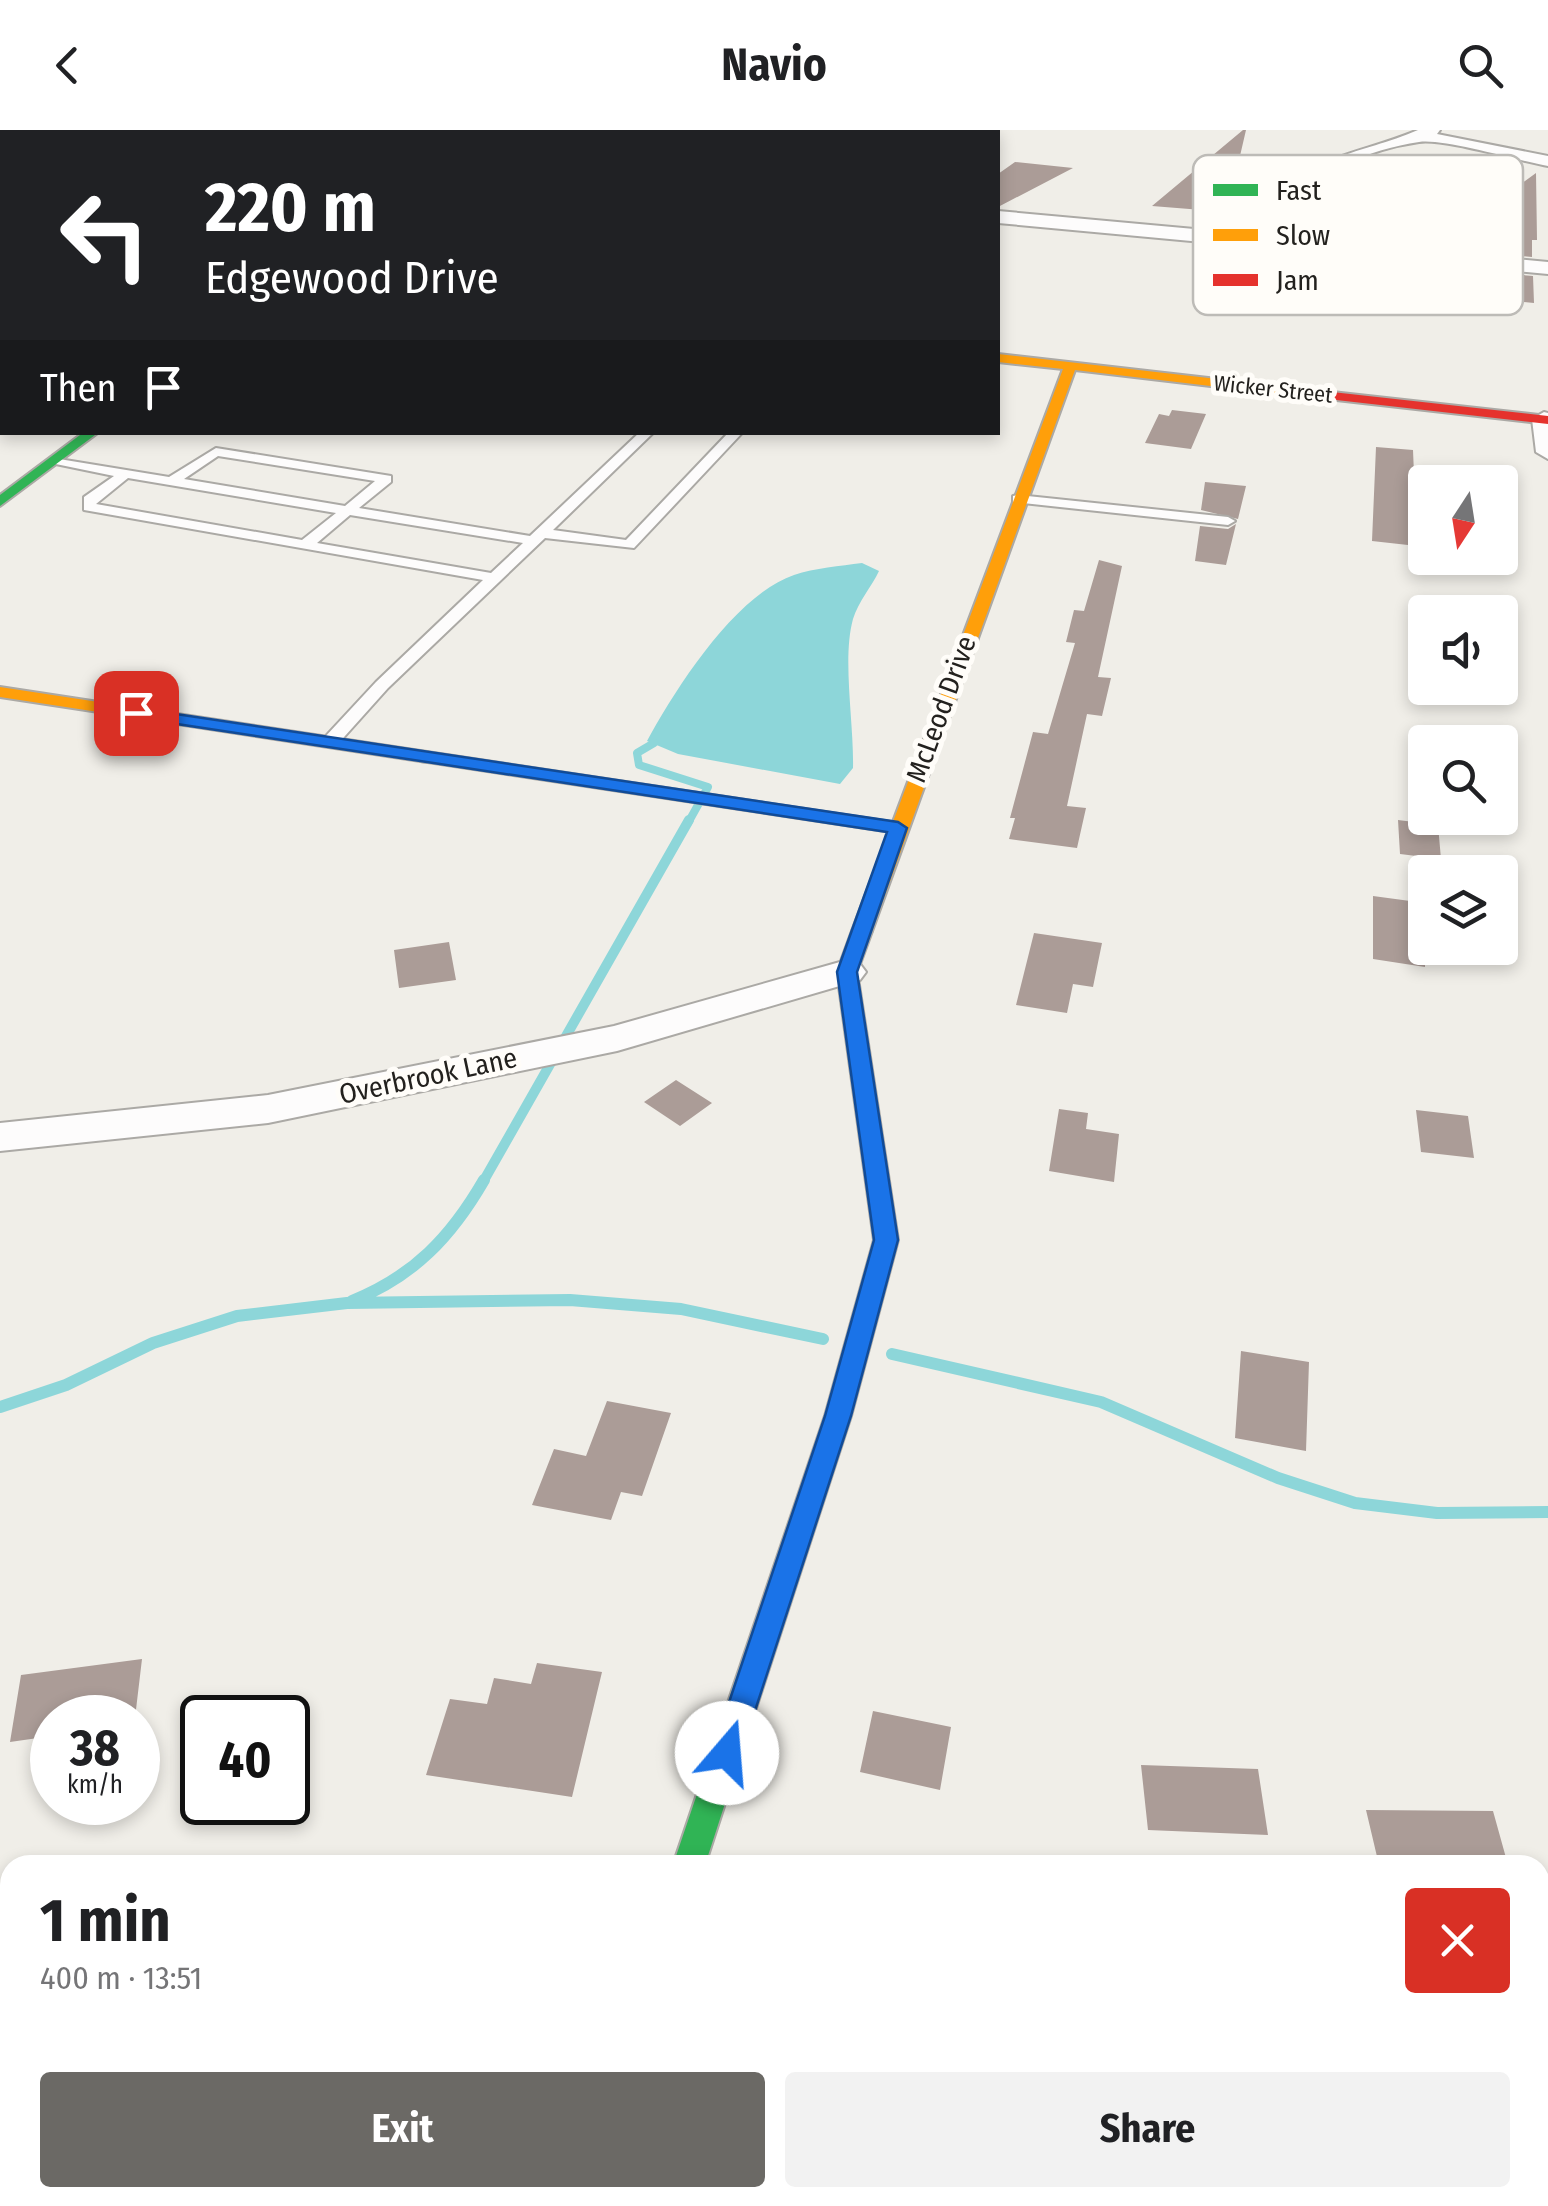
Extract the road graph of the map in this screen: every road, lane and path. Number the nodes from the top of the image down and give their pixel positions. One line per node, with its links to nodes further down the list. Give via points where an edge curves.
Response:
1 (1426, 133): 2 (street); 3 (street)
2 (1350, 155)
3 (1548, 160)
4 (1000, 217): 5 (street)
5 (1193, 236)
6 (1523, 266): 7 (street)
7 (1548, 268)
8 (1000, 358): 9 (street, Wicker Street)
9 (1070, 366): 10 (street, Wicker Street); 18 (street, McLeod Drive)
10 (1546, 420): 14 (street)
11 (89, 435): 15 (street)
12 (645, 435): 22 (lane)
13 (734, 435): 22 (lane, via 628,545)
14 (1548, 452)
15 (53, 462): 16 (lane); 19 (street)
16 (124, 474): 17 (lane); 23 (lane, via 89,500 89,507)
17 (170, 482): 20 (lane); 20 (lane, via 216,452 386,479)
18 (1018, 499): 21 (lane); 27 (street, McLeod Drive)
19 (0, 502)
20 (349, 510): 22 (lane); 23 (lane)
21 (1228, 522)
22 (538, 537): 24 (lane)
23 (305, 545): 24 (lane)
24 (495, 578): 26 (lane)
25 (0, 692): 26 (street)
26 (330, 742): 27 (street)
27 (898, 828): 28 (street, McLeod Drive)
28 (847, 972): 29 (street, Overbrook Lane, via 616,1038 287,1105); 30 (street, McLeod Drive, via 886,1240 838,1416)
29 (0, 1137)
30 (693, 1855)

